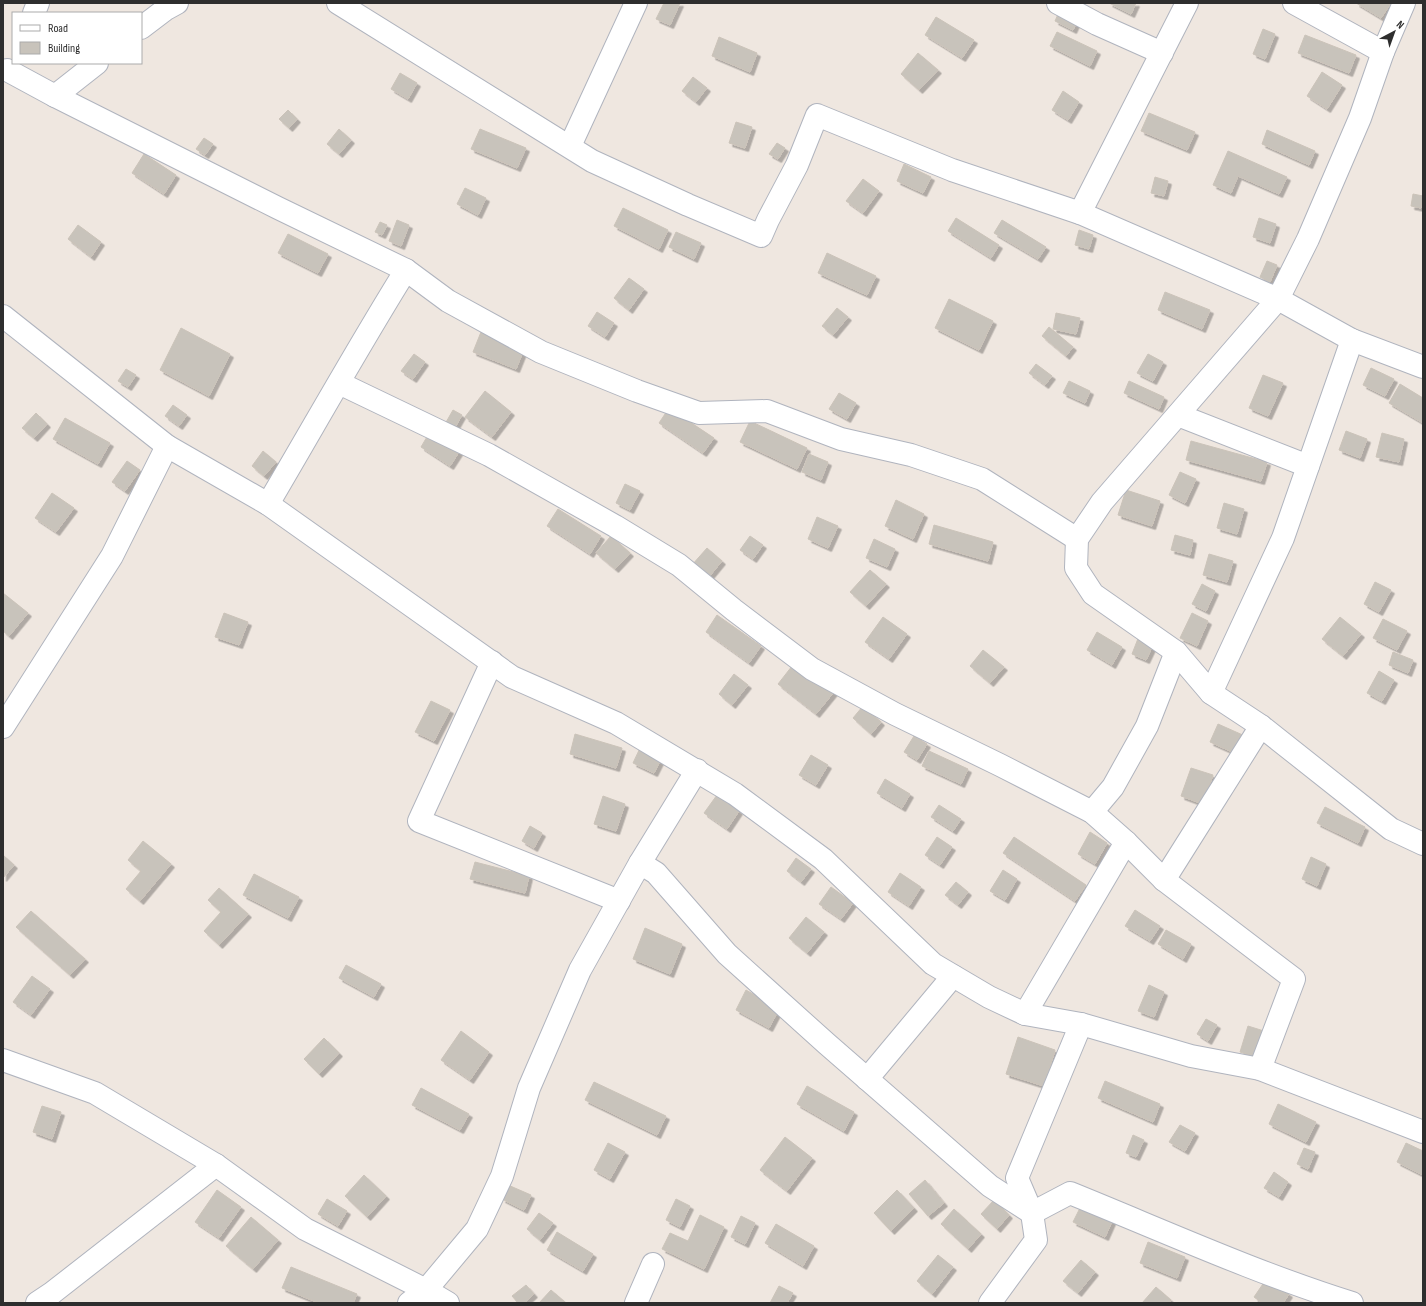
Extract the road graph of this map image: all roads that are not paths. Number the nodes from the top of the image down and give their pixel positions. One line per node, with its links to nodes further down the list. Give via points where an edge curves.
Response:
1 (177, 3): 8 (street)
2 (338, 3): 14 (street)
3 (636, 3): 14 (street)
4 (1187, 3): 10 (street)
5 (1294, 3): 9 (street)
6 (1404, 3): 9 (street)
7 (1066, 5): 10 (street, via 1097,24)
8 (142, 27)
9 (1383, 52): 17 (street, via 1360,118 1308,239)
10 (1162, 53): 15 (street)
11 (96, 64): 13 (street)
12 (8, 70): 13 (street)
13 (55, 96): 16 (street)
14 (570, 146): 15 (street, via 592,161 761,236 797,165 817,115 952,170)
15 (1080, 213): 17 (street)
16 (406, 270): 21 (street); 26 (street, via 448,301 541,352 637,391 699,413 767,411 841,439 911,455 982,479)
17 (1278, 299): 19 (street); 22 (street)
18 (3, 316): 23 (street)
19 (1352, 340): 20 (street); 24 (street)
20 (1423, 367)
21 (339, 383): 25 (street); 33 (street, via 489,455 615,526 679,565 812,669 895,714)
22 (1178, 415): 24 (street); 26 (street, via 1102,502)
23 (167, 446): 25 (street); 31 (street, via 112,556)
24 (1308, 466): 29 (street, via 1283,538)
25 (268, 504): 28 (street)
26 (1077, 539): 27 (street, via 1076,568 1093,594)
27 (1176, 652): 29 (street); 33 (street, via 1146,726 1113,787)
28 (492, 662): 32 (street, via 512,677 616,723); 38 (street, via 419,821)
29 (1211, 693): 30 (street)
30 (1262, 726): 35 (street, via 1391,829); 37 (street)
31 (3, 727)
32 (697, 770): 36 (street); 39 (street, via 735,794 822,859 933,964)
33 (1092, 812): 34 (street)
34 (1126, 842): 37 (street); 40 (street)
35 (1423, 844)
36 (640, 863): 38 (street); 44 (street, via 656,873 727,954)
37 (1164, 880): 43 (street, via 1294,978)
38 (619, 901): 49 (street, via 580,970 529,1088 502,1176 477,1229)
39 (953, 976): 40 (street); 44 (street)
40 (1025, 1014): 41 (street)
41 (1081, 1024): 43 (street, via 1191,1056); 47 (street, via 1017,1178)
42 (3, 1060): 46 (street, via 95,1092)
43 (1260, 1069): 45 (street)
44 (867, 1079): 47 (street, via 990,1186)
45 (1423, 1132)
46 (216, 1166): 49 (street, via 305,1229); 50 (street)
47 (1032, 1212): 53 (street, via 1036,1240); 54 (street, via 1070,1193 1224,1257)
48 (653, 1264): 52 (street)
49 (417, 1297): 51 (street)
50 (37, 1303)
51 (448, 1303)
52 (636, 1303)
53 (990, 1303)
54 (1352, 1303)

